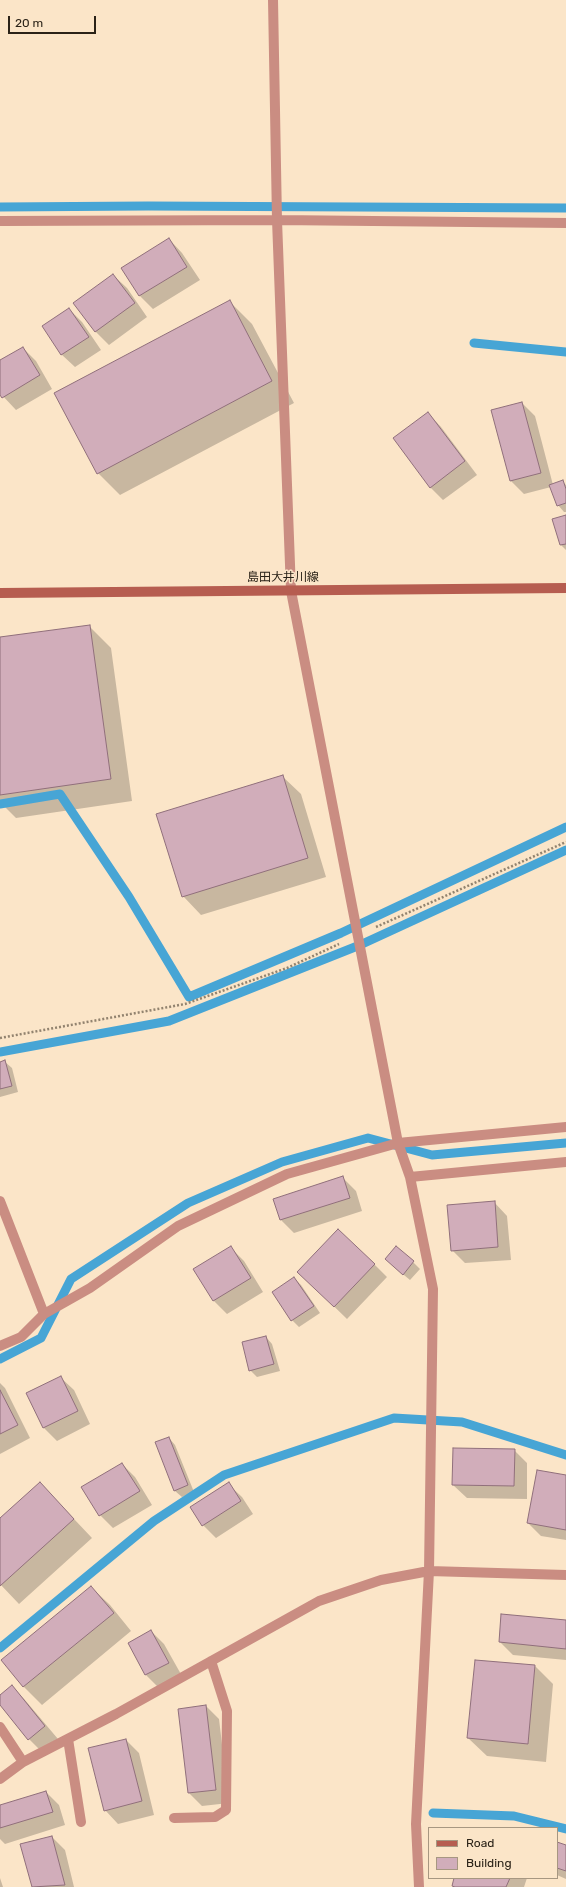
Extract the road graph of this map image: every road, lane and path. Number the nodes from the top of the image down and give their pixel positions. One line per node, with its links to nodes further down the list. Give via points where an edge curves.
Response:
1 (273, 0): 2 (street)
2 (277, 220): 3 (street); 4 (street); 6 (street)
3 (0, 221)
4 (566, 223)
5 (566, 588): 6 (main road, 島田大井川線)
6 (291, 591): 7 (main road, 島田大井川線); 9 (street)
7 (0, 593)
8 (566, 842): 9 (path)
9 (358, 935): 10 (path, via 287,968 185,1004); 12 (street)
10 (0, 1038)
11 (566, 1127): 12 (street)
12 (398, 1143): 14 (street); 16 (street, via 287,1174 178,1226 90,1288)
13 (566, 1162): 14 (street)
14 (410, 1177): 18 (street, via 433,1289)
15 (0, 1201): 16 (street)
16 (44, 1314): 17 (street, via 20,1337)
17 (0, 1346)
18 (429, 1571): 19 (street); 20 (street, via 381,1580 319,1601); 27 (street, via 416,1824)
19 (566, 1575)
20 (212, 1661): 22 (street); 25 (street, via 227,1711 226,1810 215,1817)
21 (0, 1727): 23 (street)
22 (68, 1739): 23 (street); 26 (street)
23 (23, 1762): 24 (street)
24 (0, 1779)
25 (174, 1818)
26 (81, 1822)
27 (419, 1887)

